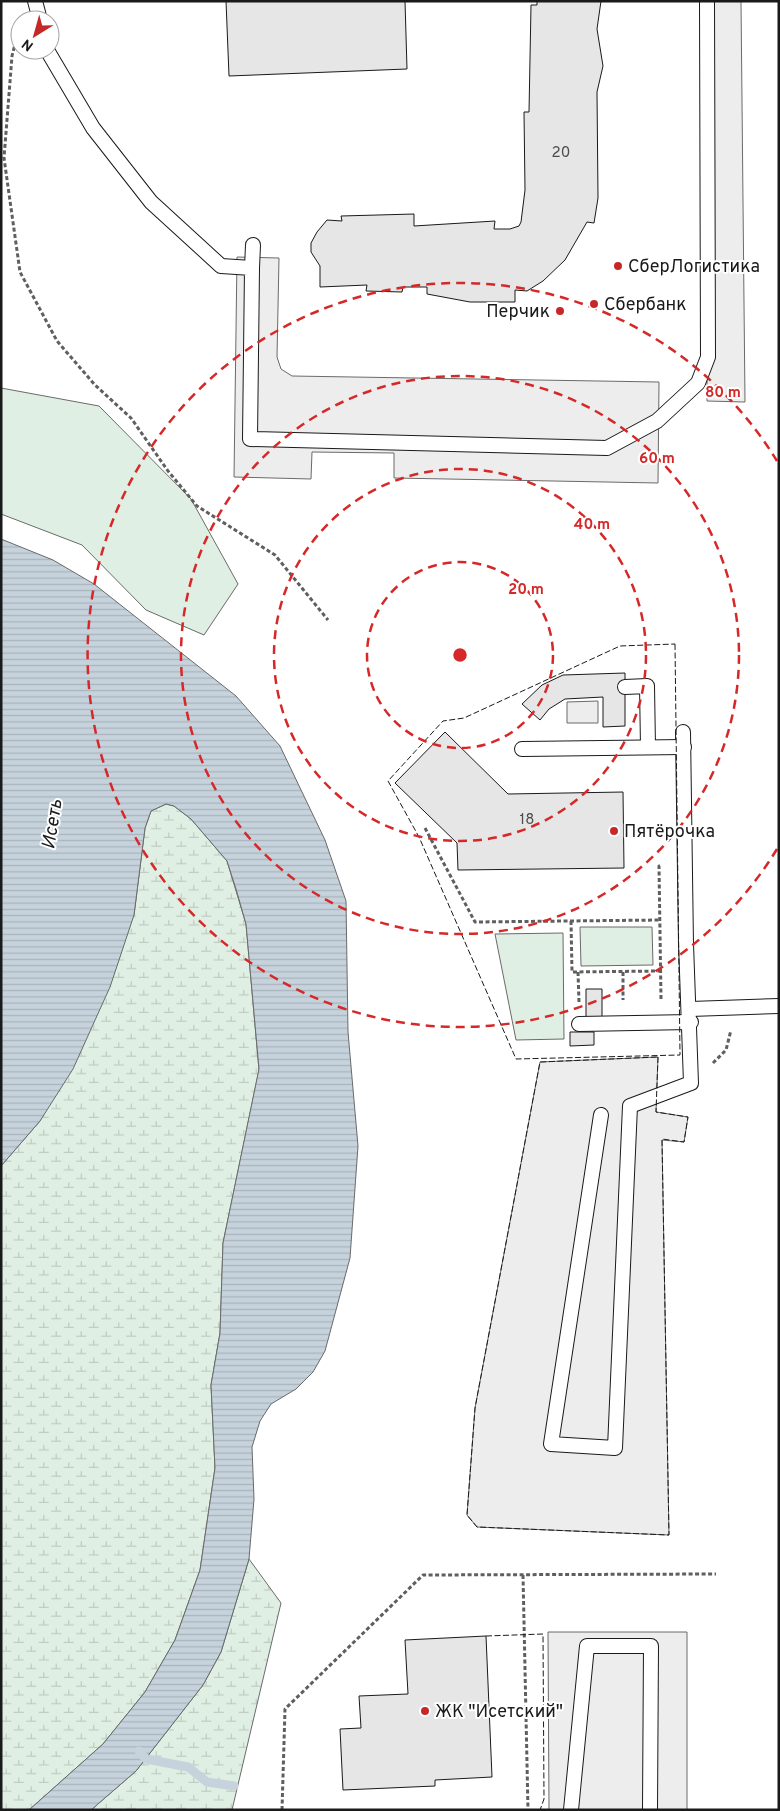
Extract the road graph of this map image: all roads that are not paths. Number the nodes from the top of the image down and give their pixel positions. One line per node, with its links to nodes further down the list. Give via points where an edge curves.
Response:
1 (707, 1): 4 (lane, via 708,357 698,383 657,421 607,448 250,439)
2 (53, 60): 4 (lane, via 93,128 151,202 221,266)
3 (253, 245): 4 (lane)
4 (252, 268)
5 (625, 687): 7 (lane, via 647,686)
6 (683, 732): 8 (lane)
7 (648, 747): 8 (lane); 9 (lane)
8 (684, 747): 11 (lane)
9 (522, 749)
10 (779, 1006): 11 (lane, via 736,1008)
11 (690, 1016): 12 (lane); 13 (lane, via 691,1084 630,1106 615,1448 551,1444)
12 (579, 1024)
13 (601, 1115)
14 (571, 1810): 15 (lane, via 587,1646 651,1646)
15 (650, 1810)

